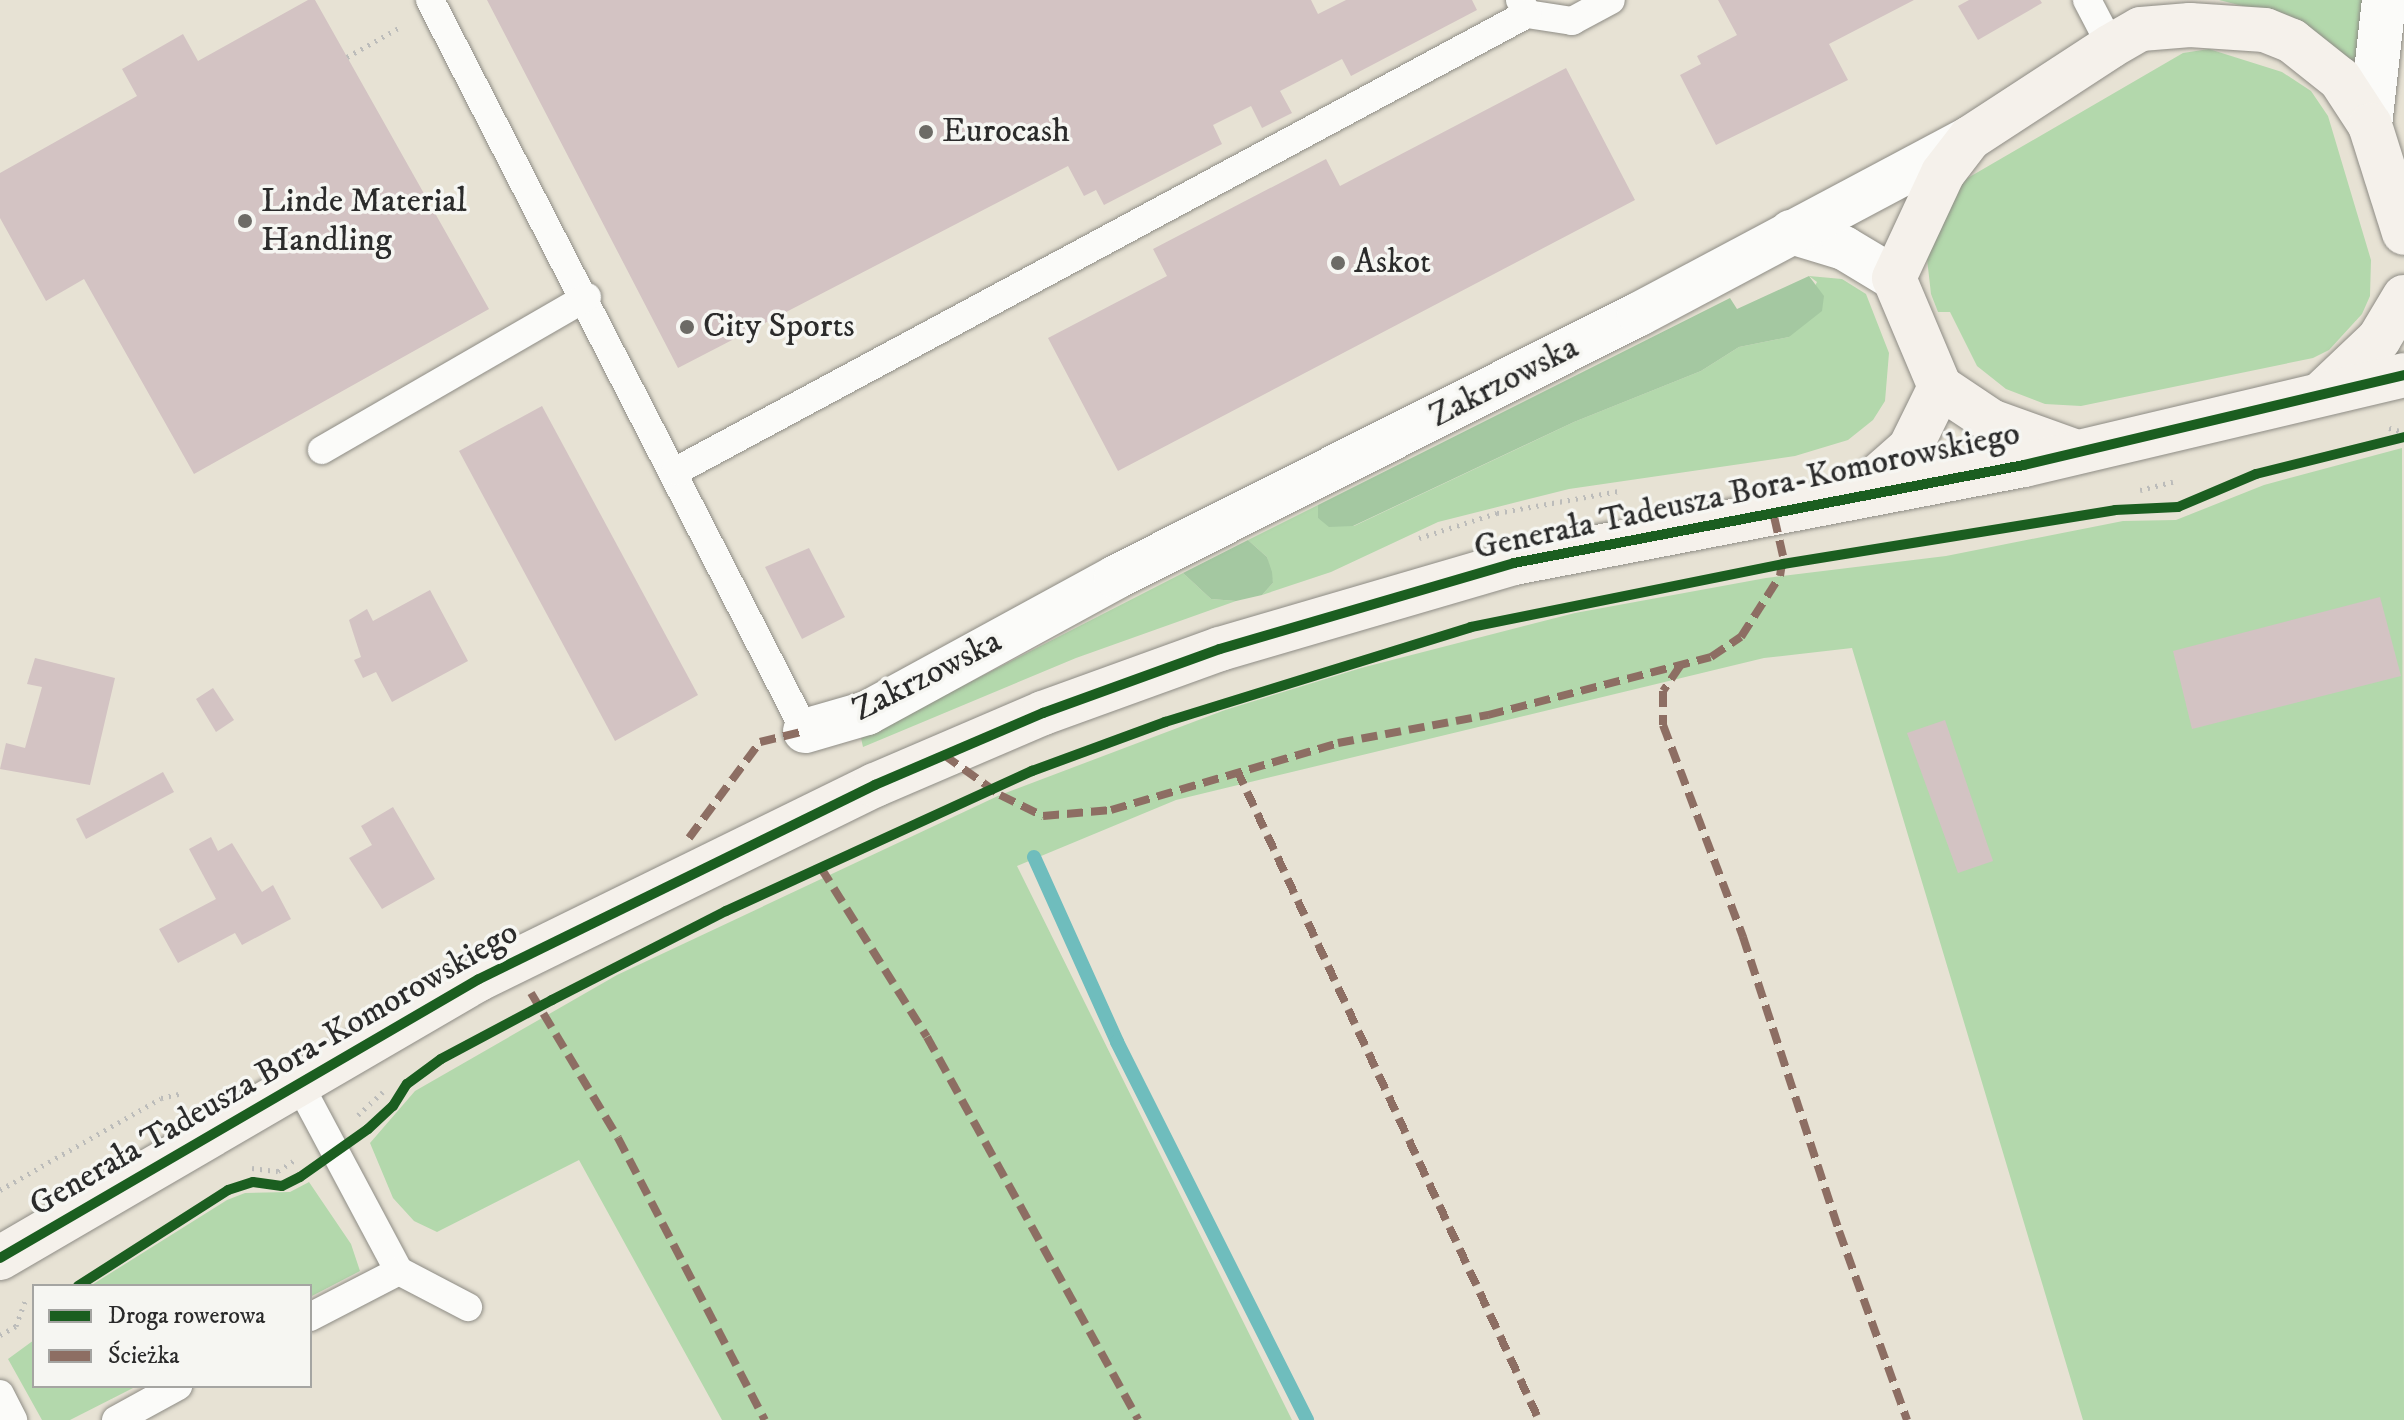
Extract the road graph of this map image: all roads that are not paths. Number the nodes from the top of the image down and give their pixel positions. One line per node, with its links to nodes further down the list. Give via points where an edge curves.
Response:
1 (1611, 0): 6 (lane, via 1572,21)
2 (2087, 0): 7 (lane)
3 (2186, 0): 7 (street, Zakrzowska)
4 (2384, 0): 8 (street)
5 (432, 4): 13 (lane)
6 (1523, 7): 20 (lane)
7 (2126, 38): 8 (street, via 2224,25 2265,30 2292,41 2340,79); 9 (street, Zakrzowska)
8 (2370, 125): 11 (street)
9 (1970, 138): 10 (street, Zakrzowska); 12 (street, via 1943,173)
10 (1791, 232): 12 (street, via 1844,248); 22 (street, Zakrzowska, via 1116,577 867,713)
11 (2404, 233)
12 (1894, 278): 16 (street)
13 (587, 297): 18 (lane); 20 (lane)
14 (2404, 297): 17 (street, via 2379,339)
15 (2404, 375): 17 (street, Generała Tadeusza Bora-Komorowskiego)
16 (1940, 387): 19 (street, via 1962,406 2012,431); 21 (street, via 1910,448)
17 (2316, 398): 19 (street, Generała Tadeusza Bora-Komorowskiego)
18 (322, 450)
19 (2071, 450): 21 (street, Generała Tadeusza Bora-Komorowskiego, via 2024,465)
20 (676, 471): 22 (lane)
21 (1859, 493): 23 (street, Generała Tadeusza Bora-Komorowskiego, via 1514,563 1220,649 1043,713 683,875 479,979)
22 (805, 731)
23 (299, 1084): 24 (street, Generała Tadeusza Bora-Komorowskiego); 25 (lane)
24 (0, 1258)
25 (399, 1271): 26 (lane); 27 (lane)
26 (468, 1307)
27 (312, 1316)
28 (174, 1388): 31 (lane)
29 (0, 1394): 30 (lane)
30 (13, 1420)
31 (116, 1420)

